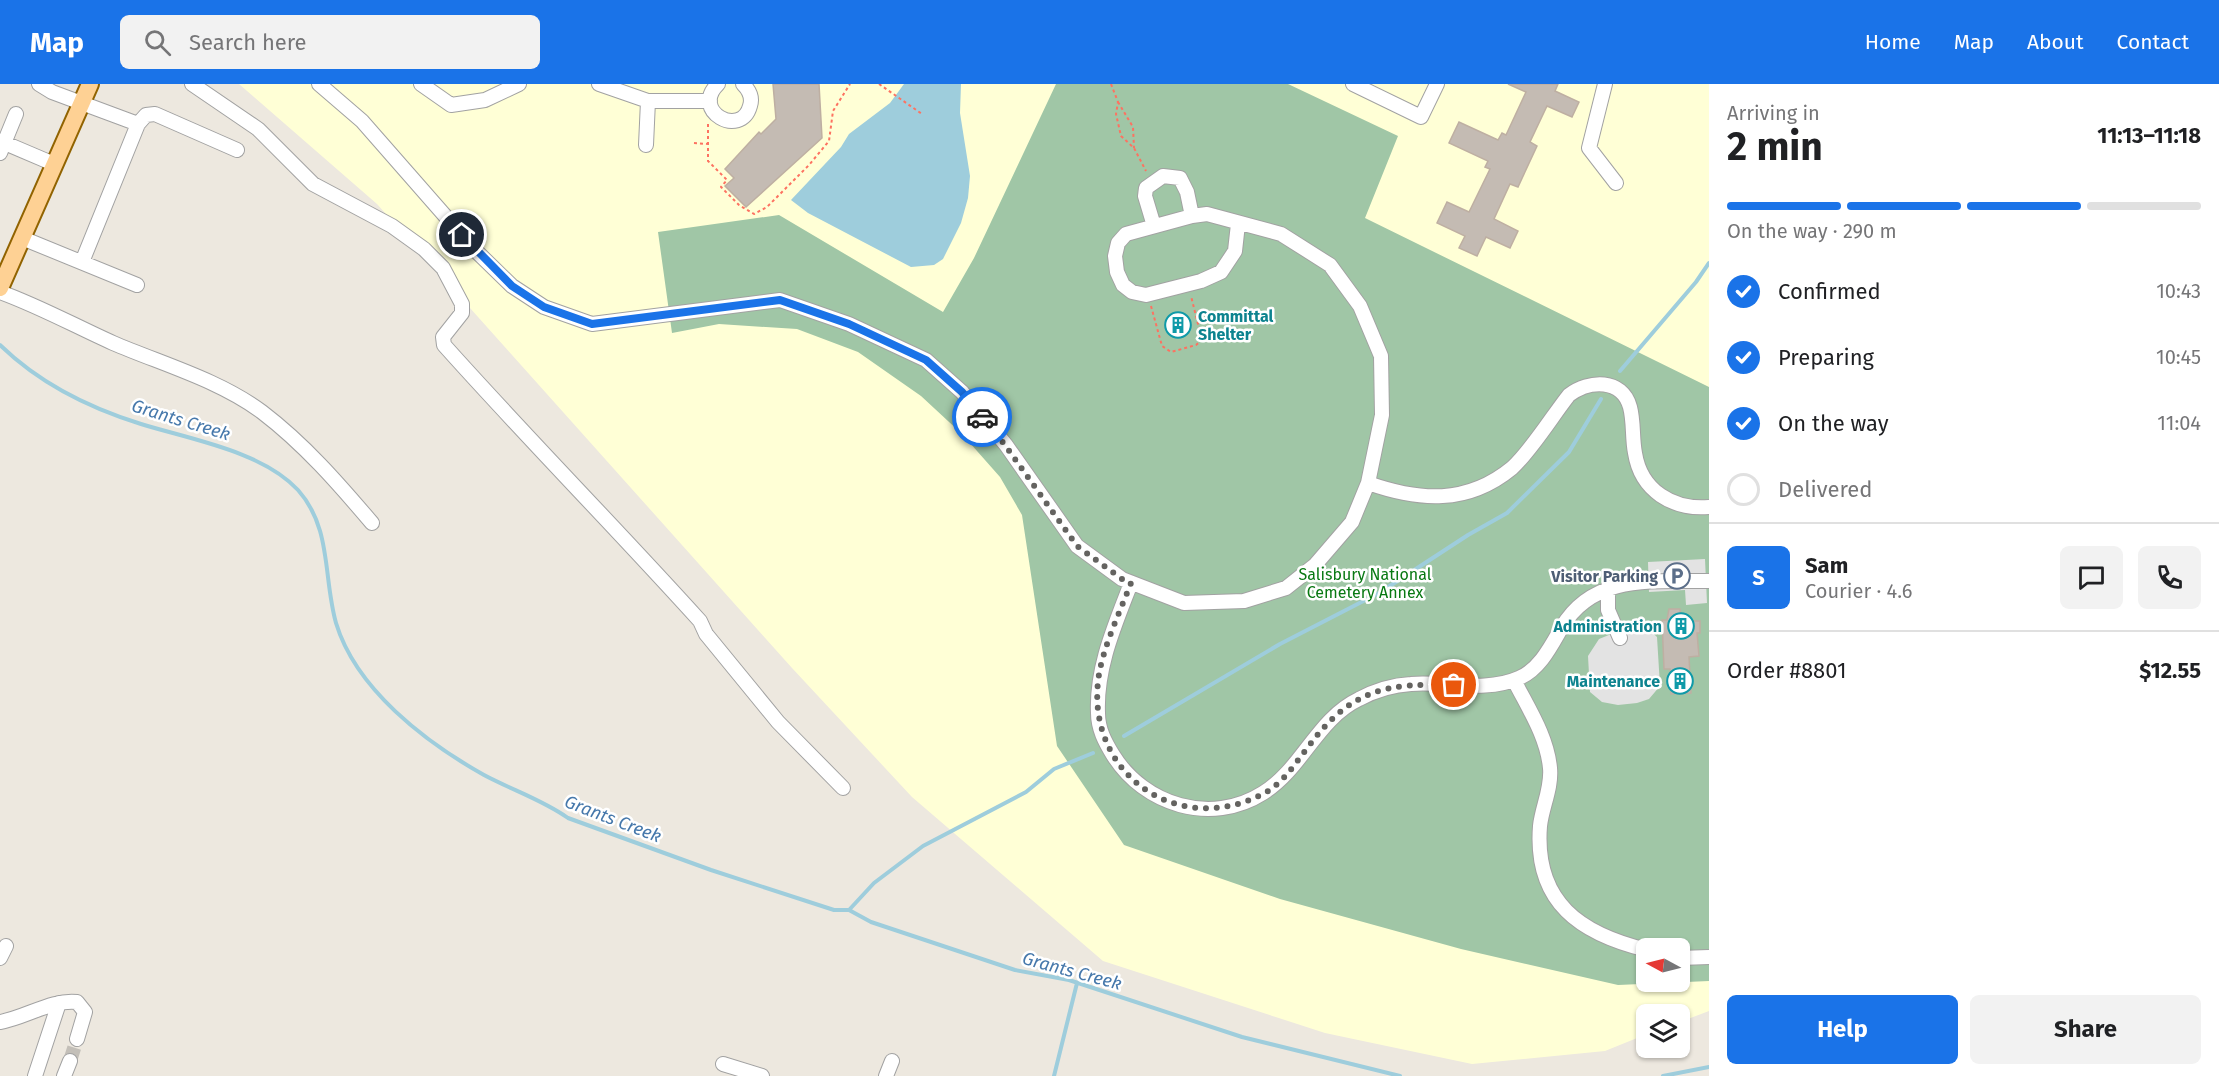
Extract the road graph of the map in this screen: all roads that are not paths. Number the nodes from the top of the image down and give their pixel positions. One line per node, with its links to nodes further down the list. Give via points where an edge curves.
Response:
1 (39, 84): 14 (street)
2 (90, 84): 14 (main road)
3 (192, 84): 38 (street, via 258,129 313,184 392,226 443,268 462,304 462,313 443,337 444,345 630,543 700,621 706,634 778,722)
4 (319, 84): 34 (street, via 362,121 504,279 544,307 592,324 780,300 849,324 926,360 962,392 1077,546)
5 (421, 84): 6 (street, via 451,105 485,100)
6 (519, 84)
7 (598, 84): 13 (street)
8 (718, 84): 15 (street)
9 (743, 84): 15 (street, via 751,96 745,115 726,121)
10 (1353, 84): 11 (street, via 1421,117)
11 (1437, 84)
12 (1605, 84): 22 (street, via 1589,148)
13 (648, 101): 15 (street); 18 (street)
14 (82, 102): 17 (street); 21 (main road)
15 (712, 107)
16 (16, 114): 19 (street)
17 (138, 124): 20 (street, via 146,115 155,114); 27 (street)
18 (646, 145)
19 (1, 146): 21 (street)
20 (237, 150)
21 (54, 164): 26 (main road)
22 (1616, 183)
23 (1192, 216): 24 (street, via 1207,214); 25 (street); 25 (street, via 1180,178 1163,176 1146,188)
24 (1238, 224): 25 (street, via 1235,251 1221,272 1148,295 1132,292 1117,272 1118,243 1126,234); 30 (street, via 1281,234 1330,265 1360,306 1381,356 1382,415)
25 (1154, 225)
26 (22, 238): 27 (street); 29 (main road)
27 (81, 262): 28 (street)
28 (137, 285)
29 (0, 290): 32 (street, via 230,391 262,412 313,456)
30 (1368, 483): 31 (street, via 1424,498 1485,486 1513,467 1569,394 1599,383 1619,389 1629,404 1639,472 1650,488 1688,508); 34 (street, via 1352,522 1315,565 1286,588 1245,601 1184,603)
31 (1709, 507)
32 (372, 522)
33 (1709, 581): 35 (street)
34 (1131, 583): 37 (street, via 1098,681 1098,716 1103,740 1123,770 1148,792 1176,806 1204,809 1261,795 1285,778 1339,712 1382,690 1410,684 1472,686)
35 (1608, 587): 36 (street, via 1608,610); 37 (street, via 1581,604 1545,657)
36 (1620, 638)
37 (1514, 680): 39 (street, via 1549,760 1550,783 1540,838 1548,883 1565,910 1590,931)
38 (843, 788)
39 (1636, 947)
40 (1709, 957): 41 (street)
41 (1690, 958)
42 (59, 1003): 43 (street, via 16,1020); 44 (street, via 77,1002 82,1006 85,1016); 48 (street)
43 (0, 1022)
44 (77, 1039)
45 (70, 1061): 49 (street)
46 (892, 1061): 51 (street)
47 (723, 1064): 50 (street)
48 (35, 1076)
49 (64, 1076)
50 (762, 1076)
51 (886, 1076)

